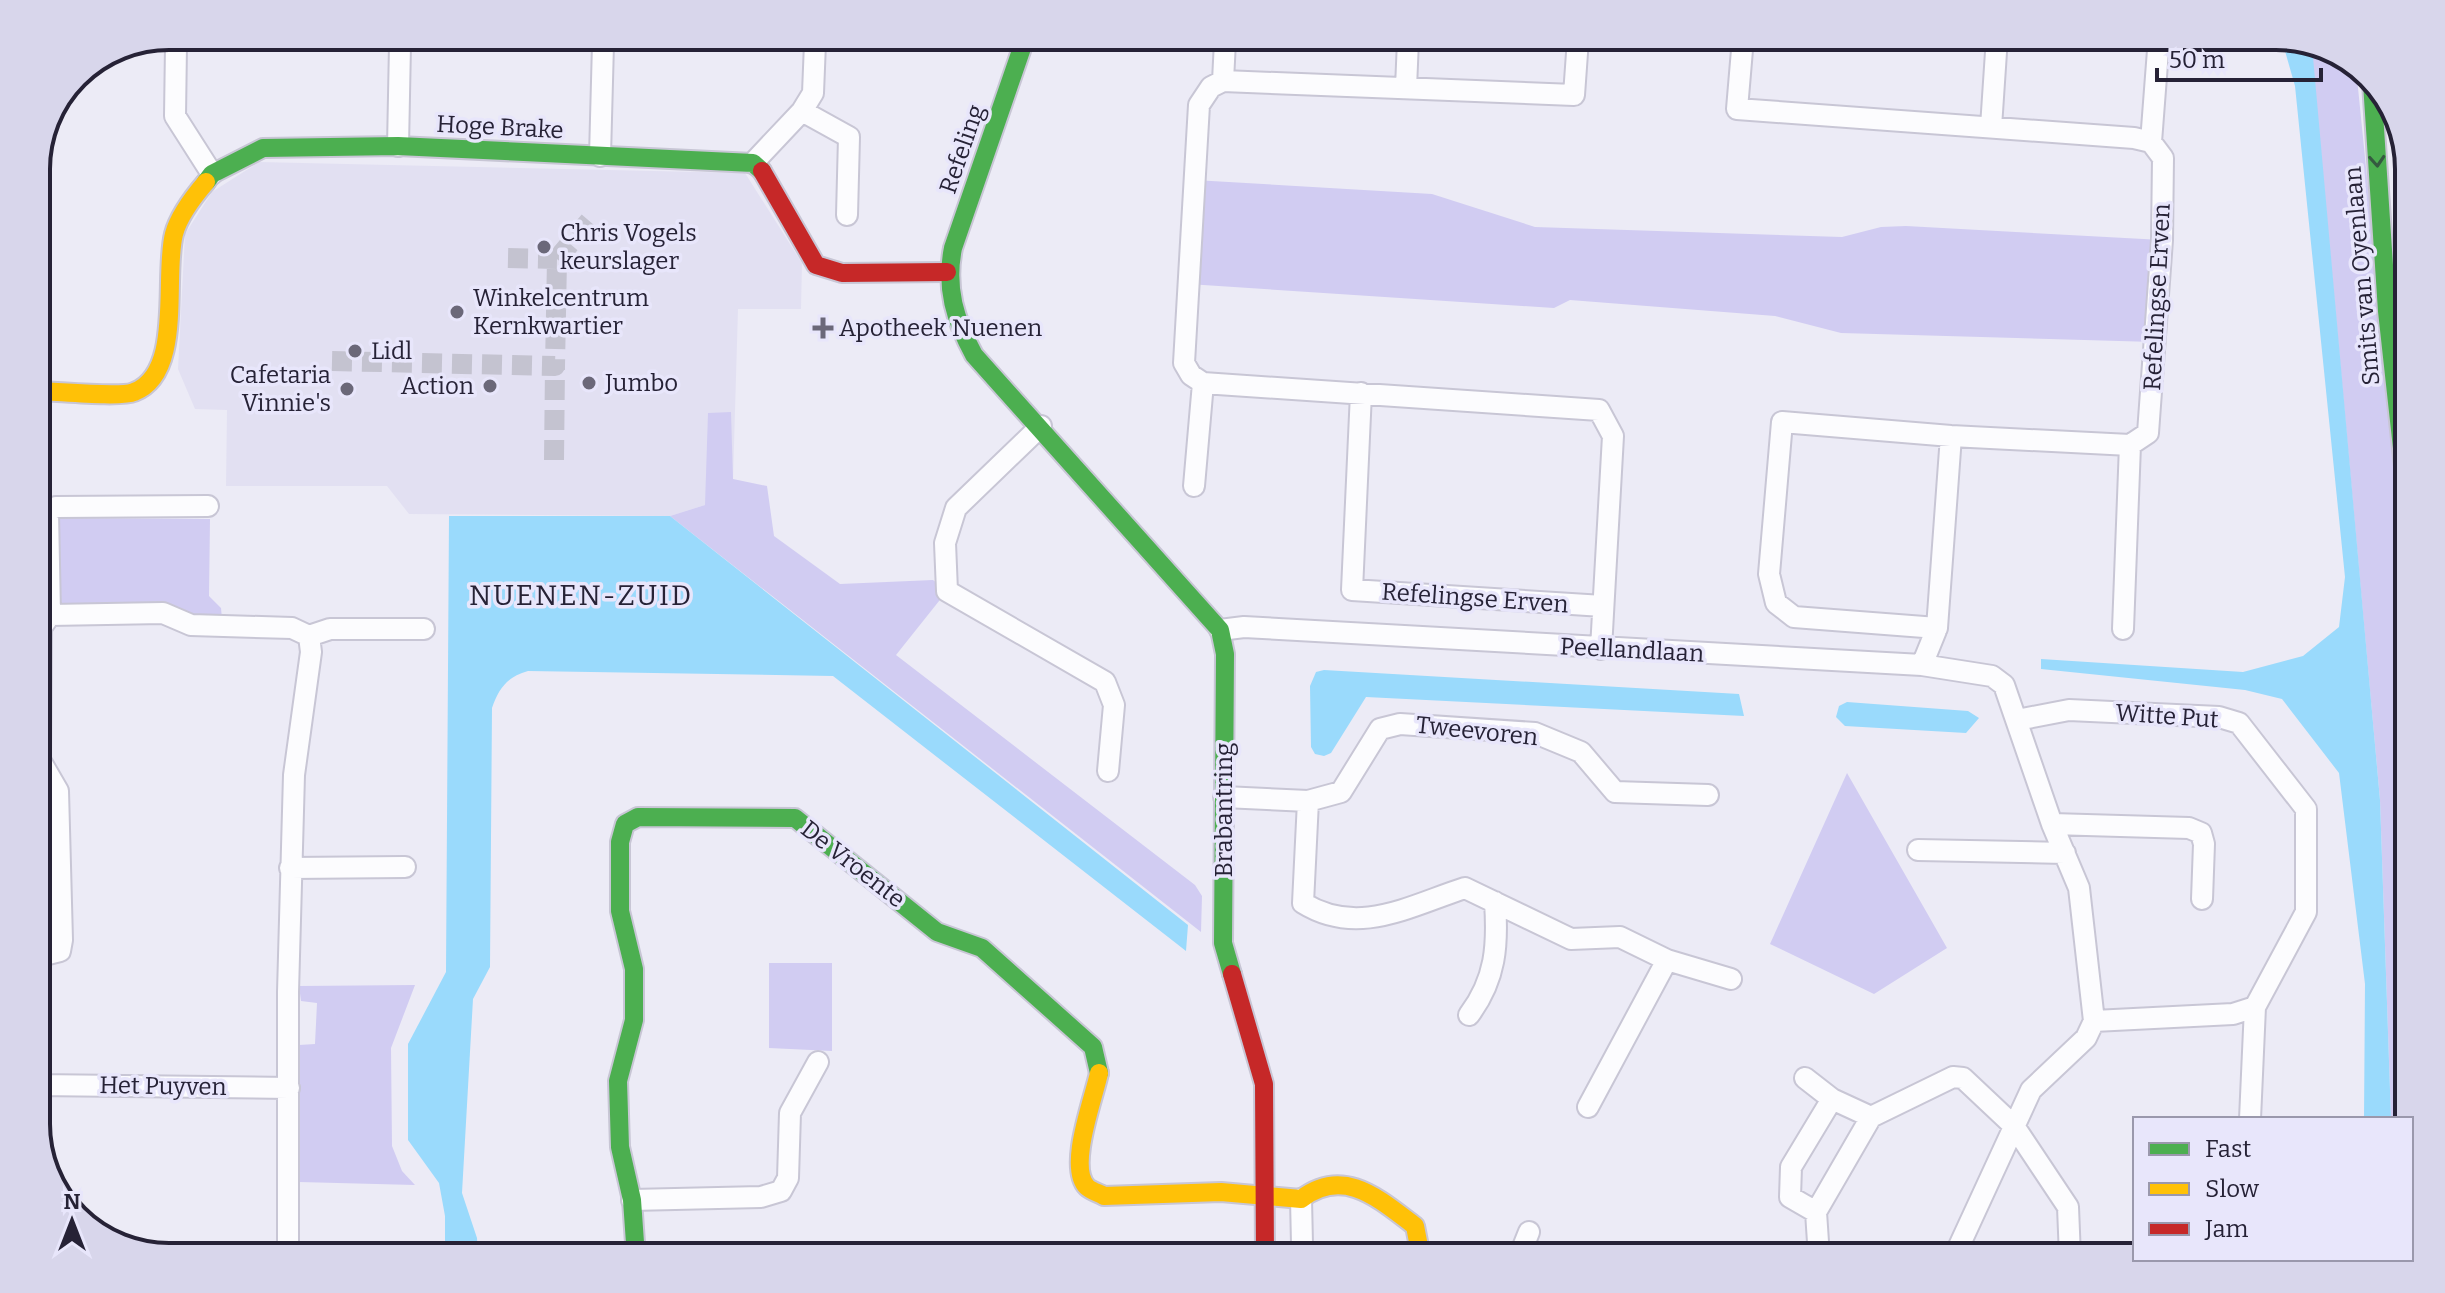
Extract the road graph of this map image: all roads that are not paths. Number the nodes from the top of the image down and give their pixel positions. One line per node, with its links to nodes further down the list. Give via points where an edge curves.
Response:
1 (176, 50): 21 (street, via 175,116)
2 (400, 50): 18 (street)
3 (603, 50): 19 (street)
4 (815, 50): 15 (street, via 813,93)
5 (1021, 50): 23 (street, Refeling)
6 (1225, 50): 12 (street)
7 (1408, 50): 13 (street)
8 (1577, 50): 13 (street, via 1574,95)
9 (1742, 50): 16 (street, via 1737,109)
10 (1996, 50): 16 (street)
11 (2158, 50): 17 (street, Refelingse Erven)
12 (1223, 81): 13 (street); 24 (street, via 1211,87 1199,105 1198,120 1184,363)
13 (1406, 88)
14 (2373, 101): 25 (street, Smits van Oyenlaan, one-way to 25)
15 (802, 111): 20 (street); 22 (street, via 849,137)
16 (1991, 127): 17 (street)
17 (2151, 142): 30 (street, Refelingse Erven, via 2163,158 2153,389 2148,433)
18 (398, 146): 19 (street, Hoge Brake); 21 (street, Hoge Brake, via 263,148)
19 (600, 156): 20 (street, Hoge Brake)
20 (753, 163): 23 (street, via 768,177 816,265 842,273)
21 (212, 174): 26 (street, Hoge Brake, via 174,233 166,345 156,376 133,393)
22 (847, 215)
23 (947, 272): 28 (street, via 953,316 974,355)
24 (1203, 383): 27 (street, Refelingse Erven); 31 (street)
25 (2395, 384)
26 (50, 391)
27 (1361, 393): 34 (street, Refelingse Erven, via 1599,410 1613,436); 34 (street, Refelingse Erven, via 1352,590)
28 (1041, 426): 39 (street); 44 (street, via 956,508 945,543 947,591 1105,682 1114,705)
29 (1951, 436): 30 (street); 36 (street); 36 (street, via 1782,422 1769,574 1776,603 1794,617)
30 (2130, 445): 38 (street)
31 (1194, 486)
32 (208, 506): 33 (street)
33 (50, 510)
34 (1603, 606): 41 (street, Refelingse Erven)
35 (50, 615): 40 (street, via 163,613 191,625 292,628)
36 (1937, 628): 42 (street)
37 (424, 629): 40 (street, via 330,629)
38 (2123, 629)
39 (1220, 630): 41 (street, Peellandlaan, via 1244,627); 47 (street, Brabantring, via 1225,654)
40 (309, 636): 53 (street)
41 (1601, 649): 42 (street, Peellandlaan)
42 (1922, 665): 43 (street, Peellandlaan, via 1992,676 2004,685)
43 (2017, 720): 49 (street); 59 (street, Witte Put, via 2069,710 2219,717 2239,723 2306,809 2306,912)
44 (1108, 771)
45 (50, 779): 56 (street, via 58,791 62,940 60,951)
46 (1708, 795): 48 (street, Tweevoren, via 1615,792 1581,752 1535,733 1400,724 1380,729 1341,792)
47 (1224, 797): 48 (street, Tweevoren); 71 (street, Brabantring, via 1223,943 1264,1084)
48 (1308, 801): 55 (street, via 1303,903 1313,909 1336,918 1374,920 1465,888)
49 (2052, 824): 51 (street); 54 (street, via 2189,828 2201,833)
50 (1918, 850): 51 (street)
51 (2065, 853): 61 (street, via 2079,888)
52 (405, 867): 53 (street)
53 (290, 868): 65 (street)
54 (2202, 899)
55 (1495, 902): 57 (street, via 1571,939 1620,937); 60 (street, via 1498,949)
56 (50, 954)
57 (1667, 960): 58 (street); 67 (street)
58 (1731, 979)
59 (2255, 1007): 61 (street, via 2233,1014); 69 (street, Witte Put)
60 (1469, 1015)
61 (2094, 1021): 70 (street, via 2086,1038 2031,1090)
62 (818, 1062): 73 (street, via 790,1113 788,1178 781,1191 761,1197)
63 (1805, 1078): 66 (street)
64 (50, 1085): 65 (street, Het Puyven)
65 (289, 1088): 76 (street)
66 (1832, 1099): 68 (street); 74 (street, via 1791,1167 1790,1197)
67 (1588, 1107)
68 (1871, 1117): 70 (street, via 1953,1077 1963,1078); 74 (street)
69 (2250, 1117)
70 (2014, 1126): 83 (street); 84 (street, via 2068,1207)
71 (1264, 1193): 72 (street); 73 (street, De Vroente, via 1095,1192 1080,1175 1082,1138 1099,1074 1093,1047 982,948 937,932 795,818 638,817 625,824 620,842 620,911 634,969 634,1020 618,1081 620,1147); 78 (street, Brabantring)
72 (1301, 1199): 79 (street); 80 (street, via 1321,1185 1347,1186 1380,1200 1415,1226)
73 (632, 1200): 77 (street, De Vroente)
74 (1816, 1212): 82 (street)
75 (1529, 1232): 81 (street)
76 (288, 1243)
77 (635, 1243)
78 (1265, 1243)
79 (1302, 1243)
80 (1418, 1243)
81 (1525, 1243)
82 (1818, 1243)
83 (1960, 1243)
84 (2069, 1243)

